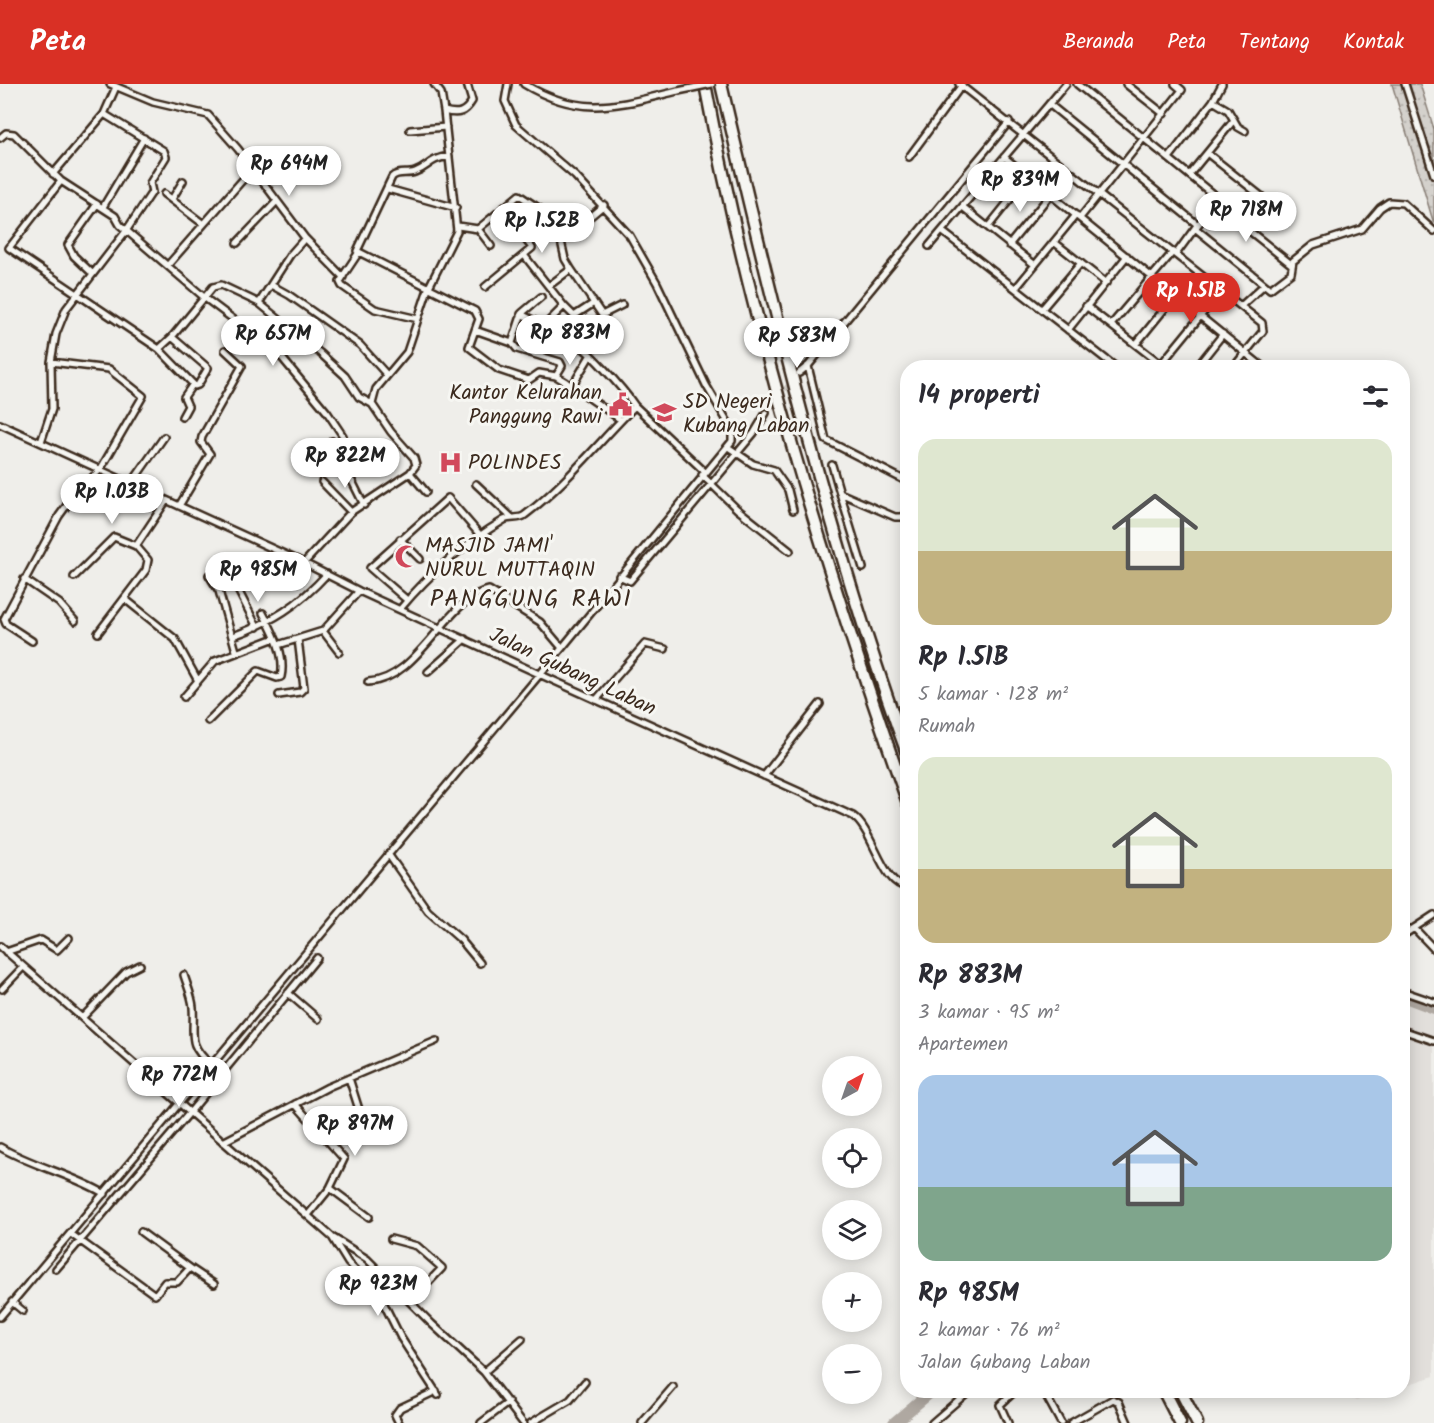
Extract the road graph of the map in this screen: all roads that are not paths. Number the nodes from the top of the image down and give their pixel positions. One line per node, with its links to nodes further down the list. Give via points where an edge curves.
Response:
1 (110, 84): 17 (street)
2 (434, 84): 21 (street, via 441,93)
3 (467, 84): 21 (street, via 472,100 467,109 461,113)
4 (508, 84): 55 (street, via 505,100 516,125)
5 (524, 84): 7 (street, bridge, via 567,103 587,107 611,107)
6 (705, 84): 209 (highway, via 778,393 862,674)
7 (712, 84)
8 (721, 84): 207 (highway, via 787,364 839,548)
9 (1066, 84): 20 (street)
10 (1077, 84): 32 (street)
11 (1126, 84): 23 (street)
12 (1175, 84): 18 (street)
13 (1187, 84): 18 (street)
14 (1222, 84): 19 (street)
15 (1406, 84): 42 (street)
16 (961, 85): 24 (street); 35 (street)
17 (116, 87): 22 (street); 39 (street, via 153,102 208,115)
18 (1182, 90): 23 (street)
19 (1213, 101): 25 (street, via 1228,110); 37 (street)
20 (1049, 104): 29 (street); 38 (street)
21 (444, 111): 26 (street)
22 (104, 114): 31 (street); 40 (street)
23 (1164, 114): 32 (street)
24 (1006, 120): 29 (street); 129 (street)
25 (1234, 120): 28 (street); 33 (street)
26 (446, 127): 27 (street); 34 (street)
27 (410, 130)
28 (1245, 131)
29 (1024, 134): 36 (street); 48 (street)
30 (0, 138): 40 (street, via 6,133 14,134)
31 (144, 138): 56 (street); 66 (street, via 164,151 166,157 150,183 152,192)
32 (1144, 138): 37 (street); 38 (street)
33 (1207, 153): 41 (street); 50 (street)
34 (449, 156): 46 (street, via 433,159 416,172 395,174); 57 (street)
35 (909, 157)
36 (1004, 157): 43 (street); 58 (street)
37 (1169, 158): 41 (street)
38 (1124, 164): 48 (street); 64 (street)
39 (253, 168): 52 (street); 61 (street)
40 (53, 174): 44 (street)
41 (1189, 175): 54 (street, via 1215,196)
42 (1434, 175)
43 (1028, 177): 49 (street); 63 (street)
44 (62, 181): 53 (street); 96 (street, via 9,248)
45 (183, 181): 51 (street)
46 (388, 189): 57 (street); 76 (street, via 357,247)
47 (164, 194): 51 (street)
48 (1100, 194): 60 (street); 77 (street)
49 (1050, 195): 60 (street); 73 (street)
50 (1261, 196)
51 (172, 199): 61 (street)
52 (277, 201): 70 (street); 72 (street)
53 (97, 204): 56 (street); 85 (street, via 68,245)
54 (1216, 204): 64 (street); 81 (street)
55 (604, 205): 69 (street); 145 (street, via 630,236 657,283 726,419)
56 (103, 207): 66 (street)
57 (456, 208): 62 (street)
58 (964, 208): 63 (street); 68 (street)
59 (502, 209): 65 (street); 69 (street, via 519,195 546,213); 78 (street, via 533,246)
60 (1078, 217): 71 (street); 79 (street)
61 (202, 223): 82 (street)
62 (458, 226): 65 (street); 94 (street)
63 (988, 227): 73 (street)
64 (1197, 227): 77 (street); 91 (street)
65 (478, 229): 74 (street)
66 (126, 231): 82 (street); 85 (street)
67 (1434, 231): 81 (street, via 1403,203 1389,202 1362,229 1312,245)
68 (943, 232): 75 (street); 93 (street)
69 (566, 236): 84 (street, via 560,244)
70 (305, 238): 86 (street); 89 (street)
71 (1054, 242): 80 (street); 83 (street)
72 (237, 243)
73 (1009, 245): 83 (street)
74 (491, 246)
75 (929, 246)
76 (359, 252): 86 (street); 94 (street)
77 (1174, 253): 87 (street); 95 (street)
78 (524, 255): 90 (street); 92 (street)
79 (1127, 256): 87 (street); 88 (street)
80 (1081, 263): 88 (street); 106 (street)
81 (1291, 264): 91 (street, via 1291,273 1274,288)
82 (168, 265): 99 (street)
83 (1035, 265): 93 (street)
84 (571, 269): 90 (street); 101 (street)
85 (93, 273): 96 (street)
86 (342, 276): 109 (street, via 342,286 371,308)
87 (1152, 277): 98 (street); 110 (street)
88 (1106, 283): 104 (street)
89 (271, 285): 100 (street); 131 (street, via 360,345)
90 (550, 285): 103 (street)
91 (1264, 285): 105 (street)
92 (485, 287)
93 (1016, 288): 106 (street)
94 (428, 289): 109 (street); 112 (street, via 475,311 479,319)
95 (1221, 291): 105 (street); 108 (street)
96 (78, 292): 118 (street); 128 (street, via 63,317)
97 (541, 297): 107 (street)
98 (1175, 297): 108 (street); 117 (street)
99 (205, 298): 100 (street, via 213,287 221,285); 115 (street); 141 (street, via 268,341)
100 (259, 303): 135 (street, via 345,376 359,397)
101 (594, 303): 102 (street, via 604,316); 103 (street, via 574,316)
102 (622, 305)
103 (564, 306): 111 (street)
104 (1086, 306): 110 (street); 113 (street)
105 (1241, 306): 120 (street, via 1264,329)
106 (1042, 309): 113 (street)
107 (521, 314): 111 (street); 116 (street)
108 (1200, 317): 114 (street); 124 (street)
109 (418, 319): 131 (street, via 407,352)
110 (1111, 325): 117 (street)
111 (544, 326): 121 (street, via 572,340)
112 (475, 330): 116 (street); 132 (street, via 470,348 499,370 529,380 539,373)
113 (1068, 330): 122 (street)
114 (1223, 334): 120 (street); 125 (street)
115 (172, 337): 118 (street); 133 (street, via 207,368 198,385)
116 (512, 344): 132 (street, via 562,363)
117 (1136, 344): 123 (street)
118 (159, 349): 133 (street)
119 (225, 350): 159 (street, via 242,366 202,437 201,442 210,454)
120 (1245, 352): 126 (street); 127 (street)
121 (590, 356): 134 (street); 136 (street)
122 (1107, 360)
123 (1155, 360)
124 (1167, 360)
125 (1202, 360)
126 (1239, 360)
127 (1254, 360)
128 (51, 362): 144 (street, via 52,410); 147 (street, via 109,369 143,395)
129 (809, 365): 130 (street); 150 (street, via 826,440)
130 (799, 373)
131 (387, 375): 135 (street, via 376,389)
132 (556, 376): 134 (street)
133 (193, 384): 138 (street, via 184,397 188,406)
134 (572, 386): 139 (street)
135 (372, 404): 148 (street, via 416,462)
136 (635, 406): 139 (street); 149 (street)
137 (766, 413): 145 (street, via 760,426)
138 (182, 417)
139 (621, 420): 163 (street, via 525,516)
140 (0, 424): 144 (street, Jalan Gubang Laban)
141 (343, 436)
142 (164, 437): 152 (street)
143 (332, 441): 158 (street)
144 (41, 442): 147 (street, Jalan Gubang Laban)
145 (733, 452): 149 (street); 154 (street); 160 (street, via 774,470 788,490)
146 (832, 465): 156 (street)
147 (100, 470): 152 (street, Jalan Gubang Laban); 175 (street, via 70,500)
148 (410, 473): 155 (street); 158 (street)
149 (704, 475): 154 (street); 173 (street)
150 (900, 478)
151 (322, 482): 161 (street)
152 (131, 484): 157 (street, Jalan Gubang Laban)
153 (476, 484): 163 (street)
154 (711, 484): 167 (street); 173 (street, via 630,580)
155 (426, 492)
156 (840, 494): 162 (street); 170 (street)
157 (166, 501): 159 (street, Jalan Gubang Laban); 166 (street)
158 (363, 505): 161 (street)
159 (179, 506): 169 (street, Jalan Gubang Laban)
160 (793, 510)
161 (351, 512): 169 (street)
162 (900, 517)
163 (509, 518): 164 (street)
164 (481, 536): 165 (street, via 448,498); 179 (street, via 440,566)
165 (400, 539): 168 (street); 179 (street, via 370,567)
166 (136, 546): 174 (street, via 114,537); 178 (street, via 148,564)
167 (790, 551)
168 (420, 559)
169 (304, 563): 171 (street, Jalan Gubang Laban)
170 (863, 568)
171 (327, 574): 177 (street, Jalan Gubang Laban); 183 (street, via 301,602)
172 (209, 575): 188 (street, via 219,591)
173 (619, 576): 194 (street)
174 (74, 577)
175 (24, 579): 182 (street, via 59,603); 192 (street, via 4,622)
176 (238, 590): 184 (street)
177 (359, 591): 180 (street, Jalan Gubang Laban); 186 (street)
178 (125, 599): 187 (street); 200 (street, via 175,639)
179 (407, 600): 180 (street)
180 (400, 608): 185 (street, Jalan Gubang Laban)
181 (263, 613): 183 (street)
182 (75, 621)
183 (268, 623): 184 (street); 189 (street)
184 (257, 627): 188 (street)
185 (442, 628): 191 (street, Jalan Gubang Laban); 194 (street, via 472,596 489,590 540,622); 201 (street, via 395,672)
186 (323, 631): 190 (street); 197 (street)
187 (98, 633)
188 (234, 636): 196 (street)
189 (275, 638): 193 (street); 196 (street)
190 (298, 639): 193 (street); 202 (street, via 304,688 298,693)
191 (465, 639): 198 (street); 199 (street, Jalan Gubang Laban)
192 (32, 641)
193 (278, 645): 206 (street, via 281,676 258,671)
194 (562, 648): 199 (street)
195 (664, 649): 204 (street, via 645,644)
196 (236, 651): 200 (street, via 215,661)
197 (339, 652)
198 (428, 672)
199 (539, 674): 204 (street, Jalan Gubang Laban); 210 (street)
200 (197, 679): 203 (street)
201 (368, 682)
202 (279, 695)
203 (184, 697)
204 (597, 700): 208 (street, Jalan Gubang Laban)
205 (820, 704): 208 (street)
206 (208, 720)
207 (900, 732)
208 (764, 776): 211 (street, Jalan Gubang Laban, via 858,820 894,882)
209 (900, 781)
210 (388, 854): 220 (street, via 428,911); 228 (street)
211 (900, 884)
212 (1434, 915): 213 (street)
213 (1414, 928): 214 (street); 217 (street)
214 (1410, 931)
215 (69, 938): 218 (street, via 57,950 41,940)
216 (0, 946): 218 (street)
217 (1434, 949)
218 (6, 952): 222 (street)
219 (317, 958): 225 (street)
220 (480, 963)
221 (140, 965): 229 (street, via 126,972)
222 (23, 968): 224 (street); 229 (street)
223 (184, 975): 235 (street, via 193,1005 193,1045)
224 (2, 989)
225 (288, 993): 230 (street); 231 (street)
226 (1410, 994): 227 (street)
227 (1434, 1002)
228 (255, 1017): 231 (street); 235 (street)
229 (81, 1018): 237 (street)
230 (318, 1019)
231 (263, 1024): 239 (street)
232 (1410, 1033): 234 (street)
233 (436, 1041): 236 (street)
234 (1434, 1041)
235 (211, 1065): 237 (street)
236 (349, 1078): 238 (street); 240 (street, via 361,1116)
237 (181, 1103): 239 (street); 244 (street)
238 (295, 1104): 241 (street); 243 (street, via 343,1156)
239 (190, 1111): 241 (street); 251 (street)
240 (373, 1135)
241 (223, 1142): 245 (street)
242 (0, 1147): 244 (street)
243 (330, 1188): 245 (street); 246 (street)
244 (105, 1194): 248 (street)
245 (308, 1215): 249 (street)
246 (369, 1217)
247 (141, 1232): 252 (street)
248 (72, 1235): 251 (street); 256 (street)
249 (332, 1237): 255 (street, via 367,1259); 269 (street, via 348,1263 384,1304 437,1393 400,1408 395,1415)
250 (391, 1239): 255 (street, via 414,1244 442,1267)
251 (80, 1241): 252 (street, via 152,1294 165,1282 177,1282); 253 (street)
252 (190, 1268): 254 (street)
253 (56, 1269)
254 (214, 1284)
255 (410, 1302): 260 (street)
256 (13, 1303): 257 (street); 258 (street)
257 (22, 1310)
258 (0, 1317)
259 (522, 1339): 260 (street)
260 (484, 1372): 268 (street)
261 (585, 1382): 272 (street, via 570,1400)
262 (673, 1387): 273 (street)
263 (961, 1398): 274 (street)
264 (1007, 1398): 275 (street, via 1000,1405)
265 (1047, 1398): 276 (street)
266 (1167, 1398): 279 (highway)
267 (1184, 1398): 280 (highway)
268 (509, 1402): 270 (street); 271 (street)
269 (399, 1423)
270 (481, 1423)
271 (523, 1423)
272 (531, 1423)
273 (642, 1423)
274 (932, 1423)
275 (1008, 1423)
276 (1061, 1423)
277 (1071, 1423): 278 (street, via 1116,1399)
278 (1128, 1423)
279 (1180, 1423)
280 (1197, 1423)

